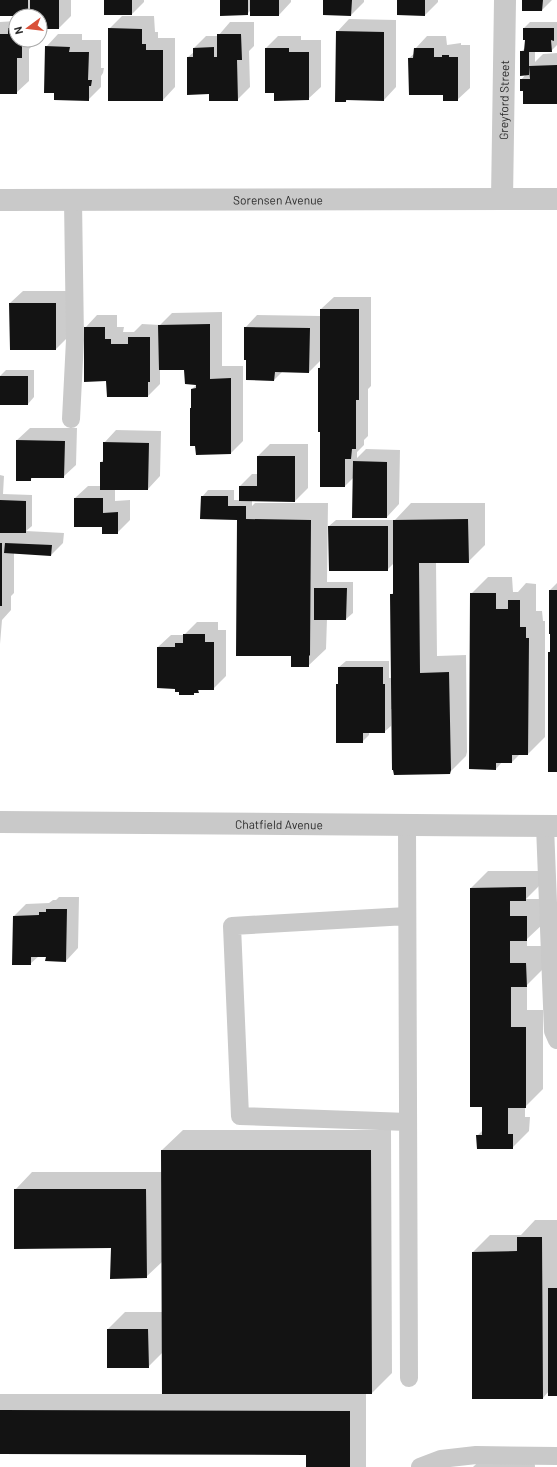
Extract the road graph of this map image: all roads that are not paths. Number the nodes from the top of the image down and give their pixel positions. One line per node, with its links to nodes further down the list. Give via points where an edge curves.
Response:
1 (505, 0): 5 (street, Greyford Street)
2 (557, 199): 5 (street, Sorensen Avenue)
3 (0, 200): 4 (street, Sorensen Avenue)
4 (73, 200): 5 (street, Sorensen Avenue); 6 (lane, via 75,340)
5 (502, 200)
6 (71, 419)
7 (0, 822): 8 (street, Chatfield Avenue)
8 (407, 825): 9 (street, Chatfield Avenue); 10 (lane)
9 (551, 826): 11 (lane, via 553,1031)
10 (408, 916): 12 (lane); 12 (lane, via 232,926 240,1116)
11 (557, 1040)
12 (408, 1122): 13 (lane)
13 (409, 1378)
14 (557, 1456): 15 (lane, via 476,1455 441,1459)
15 (420, 1467)

